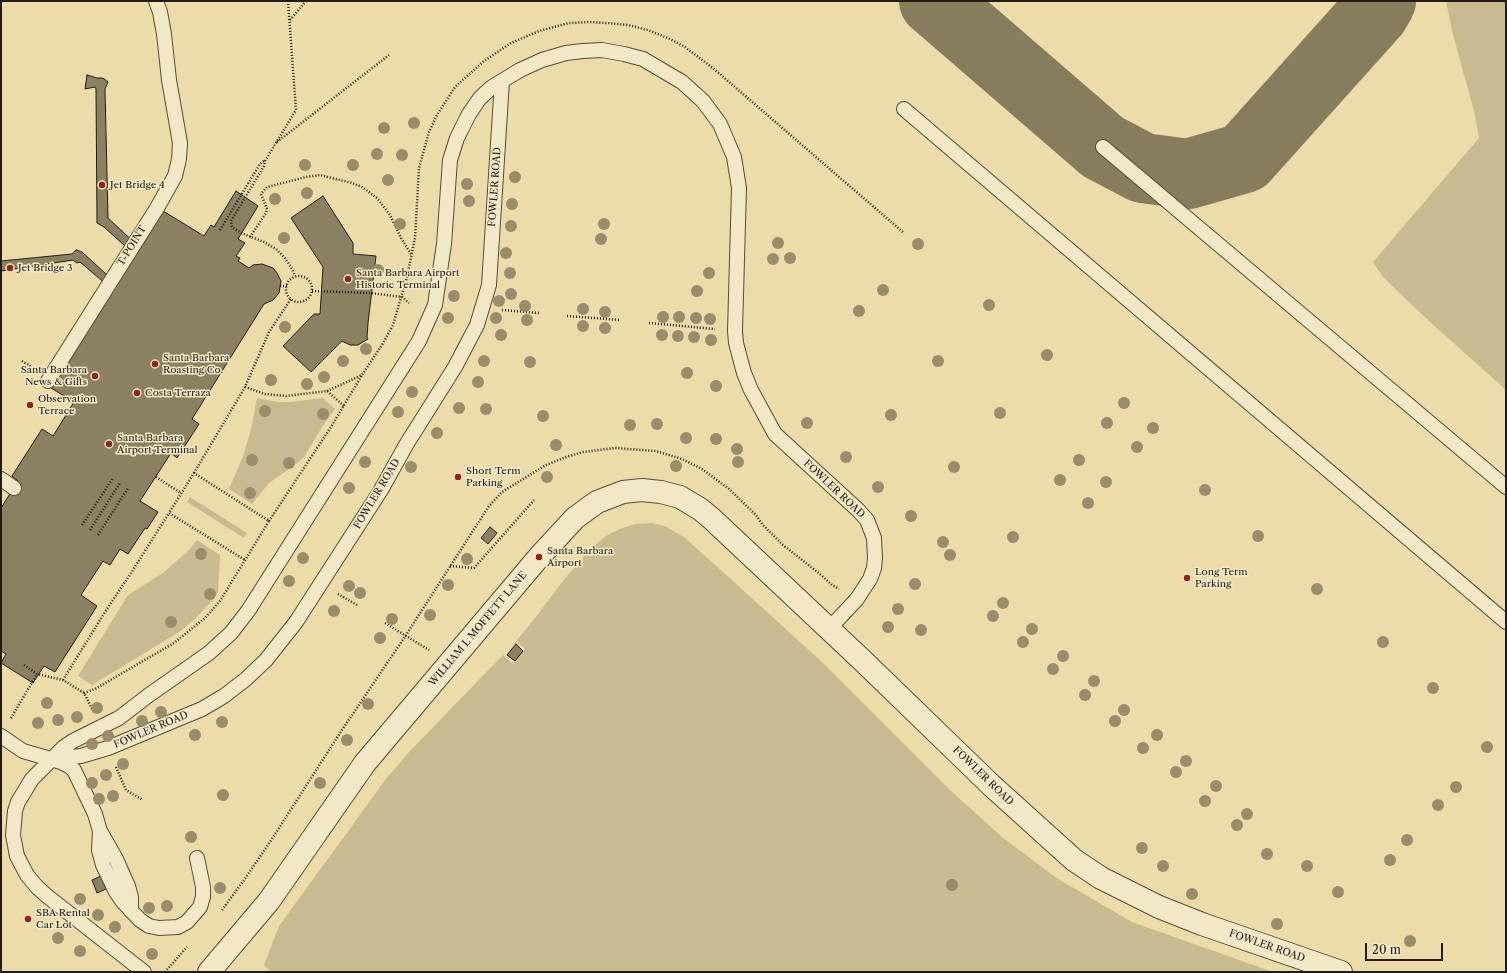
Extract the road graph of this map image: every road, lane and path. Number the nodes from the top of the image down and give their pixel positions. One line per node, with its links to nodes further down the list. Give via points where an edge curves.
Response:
1 (156, 1): 31 (lane, T-POINT, via 164,34 180,143 175,176)
2 (288, 1): 4 (path)
3 (306, 1): 4 (path)
4 (290, 20): 9 (path, via 296,110)
5 (388, 55): 9 (path)
6 (462, 80): 14 (path, via 437,115 424,149 419,168 415,238)
7 (502, 81): 58 (lane, FOWLER ROAD, via 542,60 566,53 602,50 624,54 643,59 682,82 703,101 720,124 734,157 739,188 735,331 750,390 775,434 858,510 874,538 876,558 870,579); 67 (lane, FOWLER ROAD, via 480,98 469,114 450,160 444,244 432,314 419,341 248,610 231,633 209,653 119,718 73,741); 67 (lane, FOWLER ROAD, via 489,285 477,325 455,367 381,490 296,622 266,660 246,679 202,709 108,748 81,756)
8 (904, 109): 56 (lane)
9 (276, 143): 11 (path)
10 (1103, 147): 40 (lane)
11 (265, 161): 12 (path, via 260,164); 13 (path, via 231,221 232,227)
12 (220, 230)
13 (250, 237): 14 (path, via 266,213 261,194 267,187 320,175 362,187 377,198 390,215); 15 (path, via 276,249 291,267)
14 (411, 255): 19 (path)
15 (294, 276): 17 (path); 18 (path, via 306,278 311,284)
16 (280, 286): 17 (path)
17 (287, 286): 20 (path, via 287,293)
18 (312, 291): 19 (path); 20 (path, via 306,301 298,302)
19 (402, 297): 21 (path); 30 (path, via 388,336)
20 (291, 299): 32 (path, via 269,332)
21 (409, 303)
22 (498, 310): 23 (path)
23 (539, 313)
24 (568, 316): 25 (path)
25 (620, 320)
26 (649, 323): 27 (path)
27 (719, 329)
28 (22, 361): 29 (path)
29 (31, 366)
30 (362, 375): 33 (path); 34 (path)
31 (48, 381)
32 (246, 387): 33 (path, via 265,394 286,396); 35 (path)
33 (327, 391): 34 (path)
34 (344, 406): 46 (path)
35 (194, 473): 43 (path); 46 (path)
36 (156, 477): 43 (path)
37 (113, 478): 47 (path)
38 (1, 479): 41 (lane)
39 (120, 483): 48 (path)
40 (1506, 487)
41 (14, 488)
42 (128, 488): 49 (path)
43 (181, 493): 45 (path)
44 (534, 500): 53 (path, via 474,568)
45 (169, 513): 52 (path); 62 (path)
46 (269, 521): 50 (path)
47 (82, 525)
48 (90, 530)
49 (98, 535)
50 (256, 542): 51 (path); 52 (path)
51 (263, 546)
52 (245, 560): 63 (path, via 220,601 192,629 142,662)
53 (450, 566)
54 (337, 593): 55 (path)
55 (356, 605)
56 (1506, 622)
57 (385, 623): 59 (path)
58 (829, 629): 72 (street, WILLIAM L MOFFETT LANE, via 712,518 691,503 652,490 623,492 605,497 575,518 539,557 391,732 366,763 269,901); 73 (street, FOWLER ROAD, via 991,785 1074,860 1101,878 1159,907)
59 (416, 642)
60 (24, 665): 61 (path)
61 (37, 674): 62 (path); 65 (path)
62 (63, 680): 63 (path)
63 (84, 693): 64 (path)
64 (93, 712)
65 (9, 719)
66 (1, 736): 67 (lane, via 23,751)
67 (50, 759): 70 (lane, via 74,770 95,814 100,831 99,850 103,865 116,892 140,920 158,928 178,927 187,922 200,907 203,898); 71 (lane, FOWLER ROAD, via 22,792 15,811 13,835 19,861 37,887)
68 (116, 766): 69 (path, via 126,790)
69 (143, 800)
70 (197, 858)
71 (144, 972)
72 (209, 972)
73 (1341, 972)

